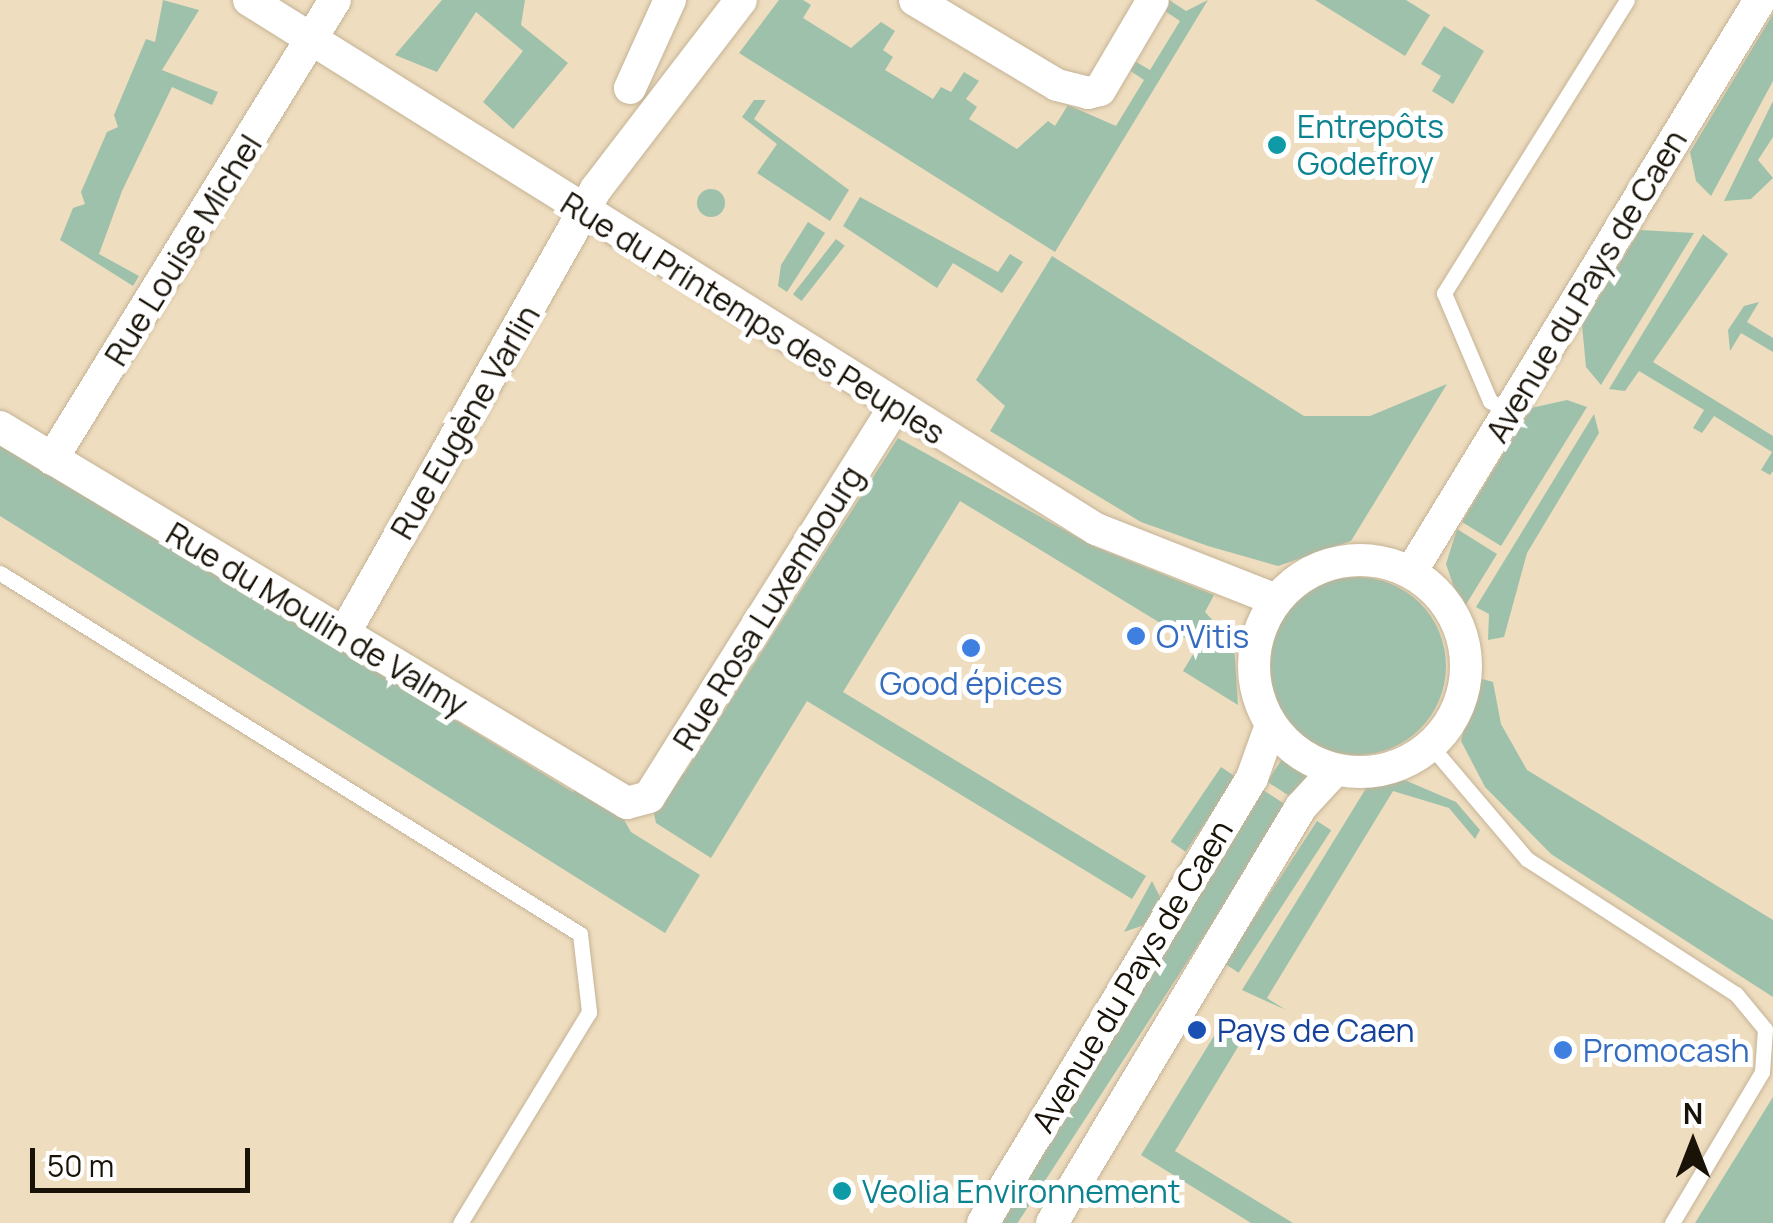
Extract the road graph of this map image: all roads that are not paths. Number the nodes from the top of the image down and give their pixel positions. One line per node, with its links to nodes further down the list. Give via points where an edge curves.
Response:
1 (248, 0): 9 (street, Rue du Printemps des Peuples)
2 (335, 0): 9 (street, Rue Louise Michel)
3 (741, 0): 10 (street, Rue Eugène Varlin)
4 (915, 0): 5 (street, via 1057,85 1088,93 1100,90)
5 (1153, 0)
6 (1627, 0): 14 (lane, via 1444,293 1490,400)
7 (1760, 0): 14 (street, Avenue du Pays de Caen)
8 (666, 8): 10 (street); 11 (street)
9 (314, 41): 12 (street, Rue du Printemps des Peuples); 16 (street, Rue Louise Michel)
10 (706, 47): 12 (street, Rue Eugène Varlin)
11 (630, 88)
12 (585, 213): 13 (street, Rue du Printemps des Peuples); 20 (street, Rue Eugène Varlin)
13 (894, 408): 19 (street, Rue du Printemps des Peuples, via 1096,530); 24 (street, Rue Rosa Luxembourg)
14 (1509, 412): 17 (street, Avenue du Pays de Caen)
15 (0, 426): 16 (street, Rue du Moulin de Valmy)
16 (52, 459): 20 (street, Rue du Moulin de Valmy, via 285,605)
17 (1411, 572): 19 (street, via 1374,560 1324,566); 22 (street, via 1440,594 1467,658 1465,690)
18 (0, 573): 25 (lane, via 580,934 589,1012)
19 (1276, 600): 21 (street, via 1254,659)
20 (346, 632): 24 (street, Rue du Moulin de Valmy, via 608,795)
21 (1271, 725): 23 (street, via 1298,753); 26 (street, Avenue du Pays de Caen, via 1252,778)
22 (1431, 746): 23 (street, via 1371,772); 28 (lane, via 1527,858 1736,994 1765,1028 1762,1072)
23 (1335, 770): 27 (street, Avenue du Pays de Caen, via 1301,807)
24 (638, 802)
25 (460, 1223)
26 (983, 1223)
27 (1052, 1223)
28 (1672, 1223)

